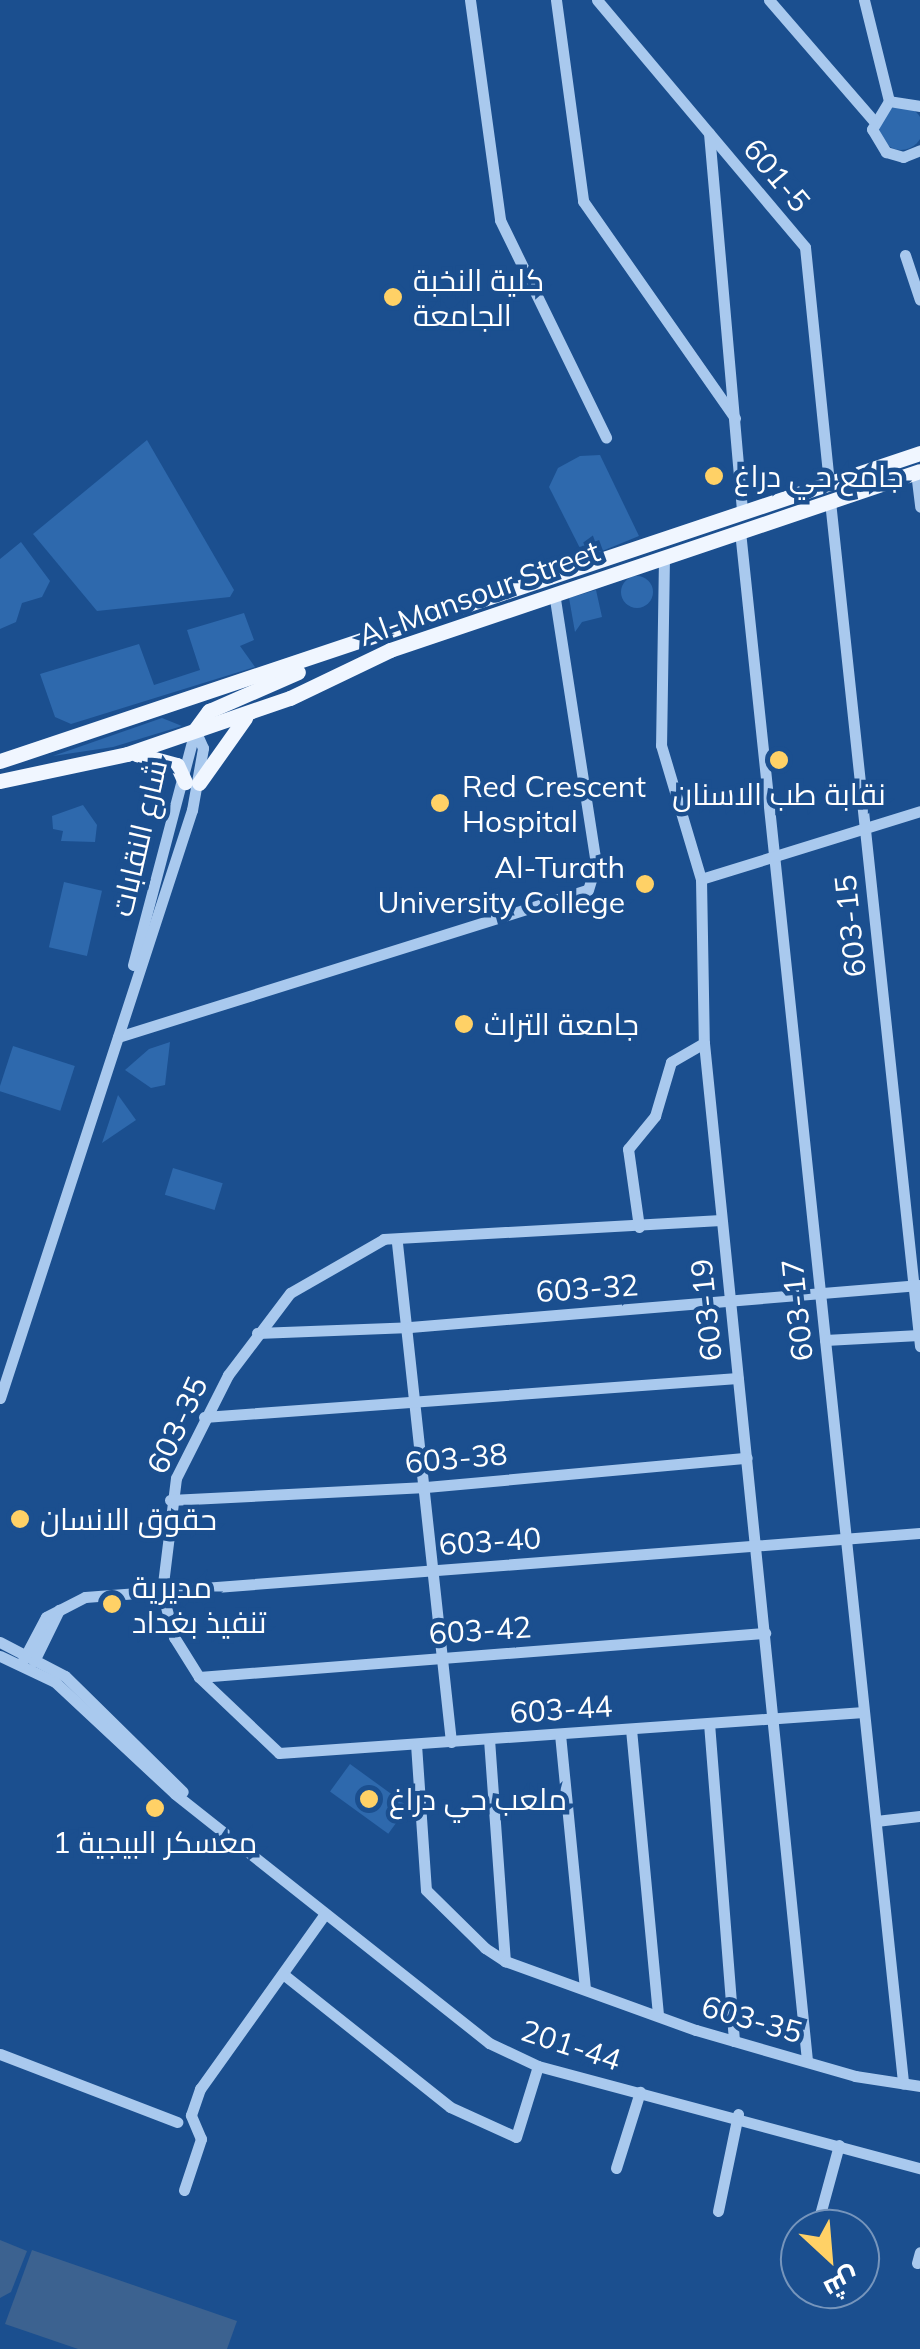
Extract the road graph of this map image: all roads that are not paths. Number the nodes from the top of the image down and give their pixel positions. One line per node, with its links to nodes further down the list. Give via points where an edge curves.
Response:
1 (470, 0): 14 (street, via 500,220)
2 (556, 0): 13 (street, via 583,201)
3 (596, 0): 9 (street, 601-5)
4 (768, 0): 8 (street)
5 (864, 0): 6 (street)
6 (890, 101): 7 (street); 8 (street)
7 (920, 106)
8 (873, 120): 10 (street, via 874,138 886,152 903,157)
9 (709, 133): 13 (street); 17 (street, 601-5, via 805,247)
10 (920, 150)
11 (906, 255): 12 (street)
12 (920, 300)
13 (735, 418): 20 (street)
14 (606, 437)
15 (920, 452): 17 (main road, Al-Mansour Street)
16 (919, 472): 18 (main road, Al-Mansour Street); 19 (street)
17 (829, 484): 20 (main road, Al-Mansour Street)
18 (830, 501): 21 (main road, Al-Mansour Street); 33 (street, 603-15)
19 (920, 507)
20 (742, 513): 24 (main road, Al-Mansour Street)
21 (740, 531): 22 (main road, Al-Mansour Street); 34 (street, 603-17)
22 (664, 557): 23 (main road, Al-Mansour Street); 35 (street, 603-19, via 660,745)
23 (554, 594): 25 (main road, Al-Mansour Street, via 390,650); 36 (street, via 596,864 588,890)
24 (351, 646): 26 (main road, Al-Mansour Street); 27 (main road, via 209,711)
25 (256, 710): 27 (main road, Al-Mansour Street); 31 (main road, via 235,726)
26 (148, 712): 27 (main road, via 178,712); 29 (main road, Al-Mansour Street)
27 (195, 730): 28 (main road, Al-Mansour Street); 31 (street, شارع النقابات, via 203,748)
28 (127, 754): 30 (main road, Al-Mansour Street); 31 (main road, via 166,759)
29 (0, 761)
30 (0, 781)
31 (192, 782): 36 (street, شارع النقابات)
32 (920, 811): 33 (street)
33 (865, 828): 34 (street); 41 (street, 603-15)
34 (774, 856): 35 (street); 42 (street, 603-17)
35 (701, 878): 37 (street, 603-19)
36 (118, 1037): 50 (street, شارع النقابات)
37 (704, 1043): 38 (street, 603-19); 39 (street, via 671,1062 655,1116 628,1149)
38 (721, 1220): 39 (street, 603-35); 43 (street, 603-19)
39 (639, 1227): 40 (street, 603-35)
40 (396, 1242): 44 (street); 45 (street, 603-35, via 372,1243 324,1270 290,1293)
41 (917, 1285): 42 (street, 603-32); 46 (street, 603-15)
42 (820, 1294): 43 (street, 603-32); 47 (street, 603-17)
43 (730, 1303): 44 (street, 603-32); 49 (street, 603-19)
44 (410, 1327): 45 (street, 603-32); 51 (street)
45 (257, 1333): 52 (street, 603-35)
46 (919, 1335): 47 (street); 48 (street, 603-15)
47 (825, 1340): 57 (street, 603-17)
48 (920, 1346)
49 (738, 1378): 51 (street); 53 (street, 603-19)
50 (0, 1398)
51 (418, 1403): 52 (street); 54 (street)
52 (204, 1417): 55 (street, 603-35)
53 (747, 1458): 54 (street, 603-38); 58 (street, 603-19)
54 (426, 1487): 55 (street, 603-38); 59 (street)
55 (170, 1500): 60 (street, 603-35)
56 (920, 1533): 57 (street, 603-40)
57 (846, 1539): 58 (street, 603-40); 67 (street, 603-17)
58 (756, 1546): 59 (street, 603-40); 61 (street, 603-19)
59 (434, 1571): 60 (street, 603-40); 64 (street)
60 (162, 1592): 65 (street, 603-40, via 64,1602 46,1617); 66 (street, 603-35, via 177,1646)
61 (765, 1633): 64 (street, 603-42); 68 (street, 603-19)
62 (0, 1642): 65 (street, 201-44)
63 (0, 1656): 65 (street, 201-44)
64 (442, 1658): 66 (street, 603-42); 73 (street)
65 (28, 1661): 78 (street, 201-44, via 65,1676 214,1824)
66 (199, 1677): 75 (street, 603-35)
67 (864, 1712): 68 (street, 603-44); 77 (street, 603-17)
68 (774, 1718): 69 (street, 603-44); 85 (street, 603-19)
69 (710, 1723): 70 (street, 603-44); 83 (street)
70 (631, 1729): 71 (street, 603-44); 82 (street)
71 (560, 1734): 72 (street, 603-44); 81 (street)
72 (488, 1739): 73 (street, 603-44); 79 (street)
73 (451, 1742): 74 (street, 603-44)
74 (416, 1744): 75 (street, 603-44, via 289,1753); 79 (street, 603-35, via 426,1890)
75 (264, 1745)
76 (920, 1816): 77 (street)
77 (876, 1821): 87 (street, 603-17)
78 (324, 1915): 80 (street); 86 (street, 201-44, via 490,2043)
79 (506, 1962): 81 (street, 603-35)
80 (283, 1974): 86 (street, via 450,2107 516,2137); 95 (street, via 200,2089 191,2115 200,2139)
81 (585, 1988): 82 (street, 603-35)
82 (658, 2015): 83 (street, 603-35)
83 (734, 2041): 85 (street, 603-35)
84 (0, 2054): 91 (street)
85 (807, 2060): 87 (street, 603-35)
86 (538, 2066): 89 (street, 201-44)
87 (903, 2083): 88 (street, 603-35)
88 (920, 2086)
89 (640, 2092): 90 (street, 201-44); 93 (street)
90 (738, 2114): 92 (street, 201-44); 97 (street)
91 (177, 2122)
92 (839, 2145): 94 (street, 201-44); 96 (street)
93 (616, 2168)
94 (920, 2168)
95 (184, 2190)
96 (821, 2209)
97 (718, 2211)

